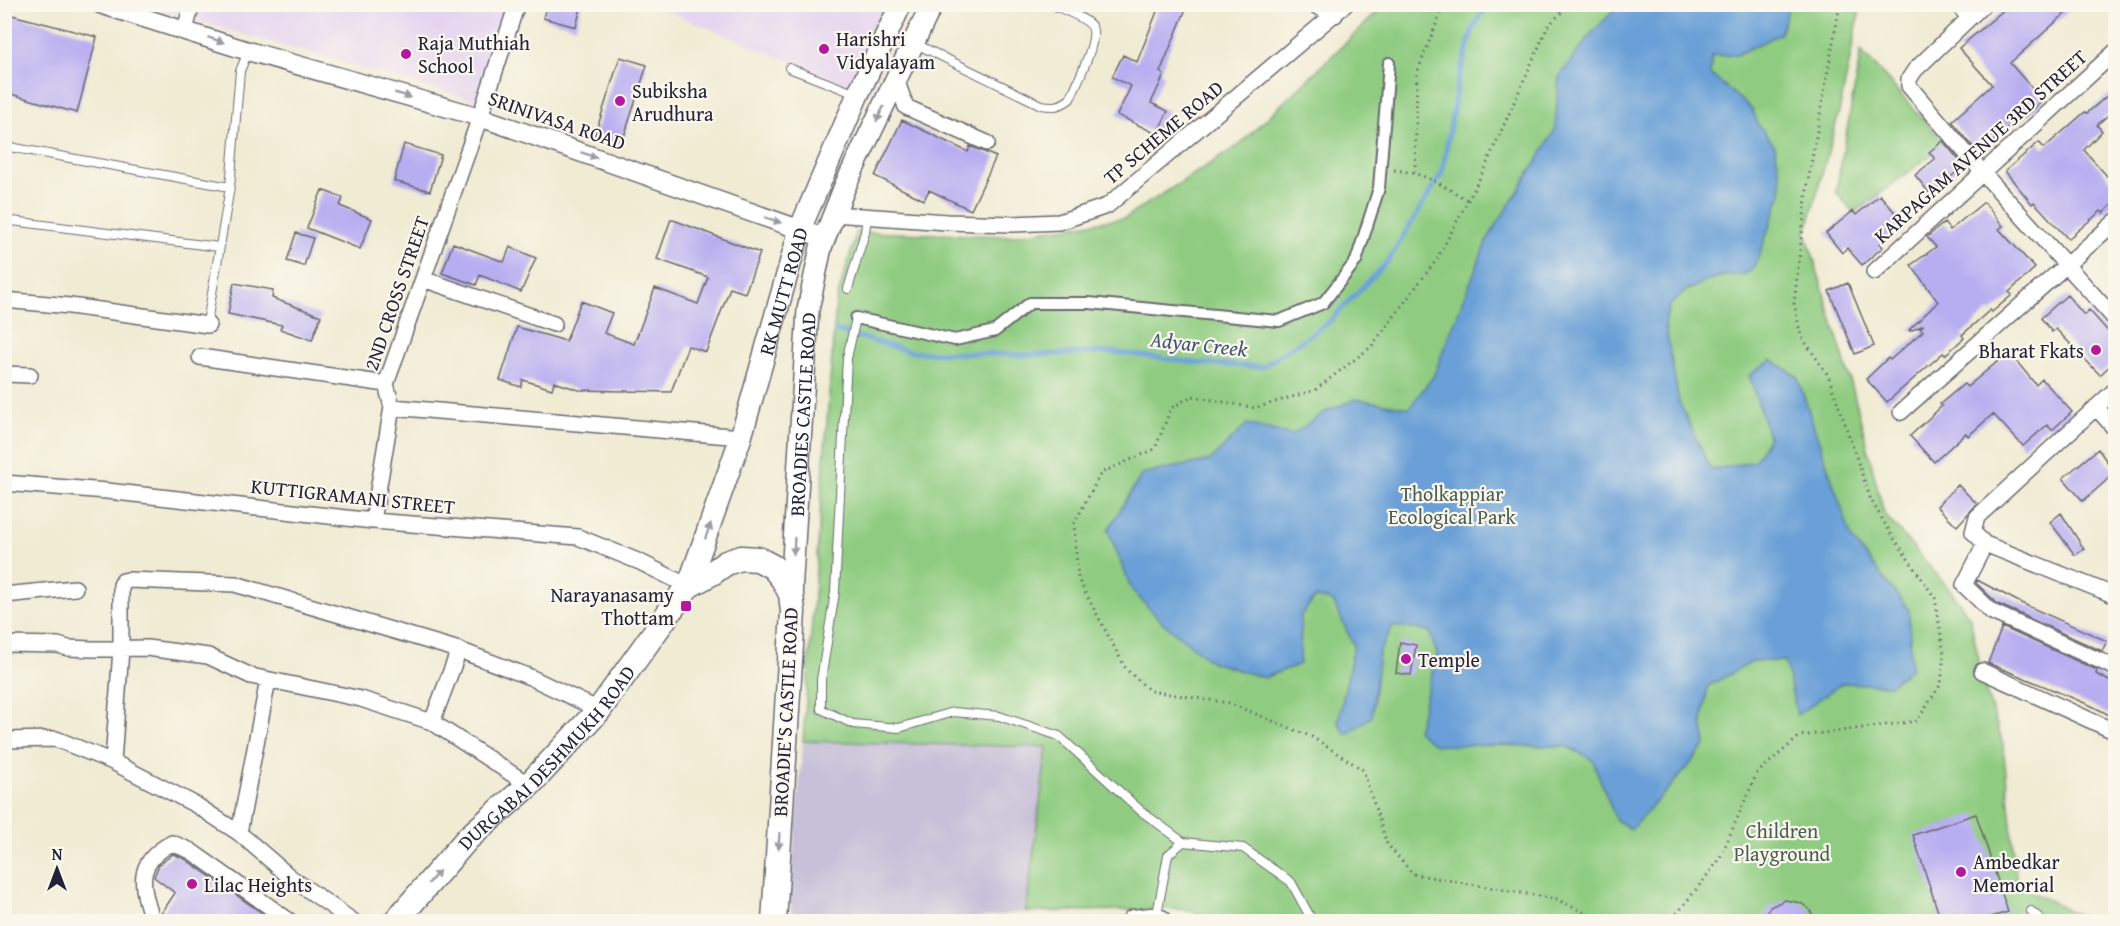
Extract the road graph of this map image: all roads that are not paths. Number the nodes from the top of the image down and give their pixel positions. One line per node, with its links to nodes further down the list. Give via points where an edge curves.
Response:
1 (100, 4): 13 (street, SRINIVASA ROAD)
2 (192, 4): 13 (street)
3 (517, 4): 21 (street, 2ND CROSS STREET)
4 (902, 4): 20 (main road, RK MUTT ROAD)
5 (932, 4): 14 (main road, RK MUTT ROAD)
6 (1051, 4): 14 (lane, via 1086,21 1093,28 1095,39 1070,99 1063,105 1041,105)
7 (1312, 4): 11 (street)
8 (1346, 4): 11 (street, TP SCHEME ROAD)
9 (1958, 4): 12 (street)
10 (1984, 4): 12 (street)
11 (1335, 15): 27 (street, TP SCHEME ROAD, via 1107,206 1059,222 1012,224)
12 (1969, 18): 24 (street, via 1911,74 1909,82)
13 (185, 30): 15 (street, SRINIVASA ROAD, one-way to 15)
14 (914, 43): 19 (main road, RK MUTT ROAD)
15 (248, 51): 21 (street, SRINIVASA ROAD, one-way to 21); 25 (lane, via 240,71)
16 (2115, 51): 24 (street, KARPAGAM AVENUE 3RD STREET)
17 (1389, 63): 40 (street, via 1378,188 1356,261 1323,303 1279,321 1089,303 1030,303 995,331 954,340)
18 (789, 68): 20 (lane)
19 (896, 79): 22 (street, via 906,107); 26 (main road, RK MUTT ROAD, one-way to 26)
20 (858, 94): 30 (main road, RK MUTT ROAD)
21 (480, 117): 30 (street, SRINIVASA ROAD, one-way to 30); 35 (street, 2ND CROSS STREET)
22 (987, 143)
23 (4, 146): 25 (lane)
24 (1983, 173): 33 (street); 34 (street, KARPAGAM AVENUE 3RD STREET)
25 (230, 187): 32 (lane)
26 (833, 214): 27 (street, TP SCHEME ROAD); 31 (main road, RK MUTT ROAD)
27 (867, 217): 36 (lane)
28 (4, 220): 32 (lane)
29 (2115, 221): 33 (street)
30 (800, 229): 31 (street, SRINIVASA ROAD); 51 (main road, RK MUTT ROAD)
31 (824, 238): 57 (main road, BROADIES CASTLE ROAD, one-way to 57, via 808,310)
32 (219, 247): 39 (lane)
33 (2067, 266): 38 (street); 49 (street)
34 (1874, 272)
35 (423, 279): 41 (street); 45 (street, 2ND CROSS STREET)
36 (848, 289)
37 (4, 300): 39 (street)
38 (2115, 320)
39 (208, 321)
40 (855, 321): 73 (lane, via 847,358 836,592 821,680 821,709 854,724 899,728 953,712 999,716 1059,736 1141,811)
41 (554, 324)
42 (200, 357): 45 (street)
43 (4, 374): 44 (street)
44 (30, 375)
45 (386, 384): 47 (street, 2ND CROSS STREET)
46 (2115, 389): 48 (street)
47 (392, 407): 51 (street); 53 (street, 2ND CROSS STREET)
48 (2096, 407): 50 (street); 54 (street, via 1977,517 1973,532)
49 (1901, 412)
50 (2115, 430)
51 (741, 437): 55 (main road, RK MUTT ROAD, one-way to 51)
52 (4, 483): 53 (street, KUTTIGRAMANI STREET)
53 (373, 522): 55 (street, KUTTIGRAMANI STREET, via 578,537)
54 (1985, 544): 59 (street); 63 (street, via 1964,585 1992,612)
55 (688, 586): 57 (main road, BROADIE'S CASTLE ROAD, via 726,563 741,558 758,559 773,567); 66 (main road, DURGABAI DESHMUKH ROAD)
56 (75, 588): 58 (street)
57 (791, 594): 79 (main road, BROADIE'S CASTLE ROAD, one-way to 79)
58 (4, 595)
59 (2115, 596)
60 (4, 644): 61 (street)
61 (121, 649): 62 (street, via 121,585 128,580 235,584); 65 (street, via 147,648 208,656); 70 (street)
62 (459, 650): 66 (street, via 530,677); 67 (street)
63 (2115, 668)
64 (1982, 670): 68 (street)
65 (268, 680): 67 (street, via 361,699); 72 (street)
66 (599, 710): 71 (main road, DURGABAI DESHMUKH ROAD)
67 (432, 722): 71 (street)
68 (2115, 732)
69 (4, 740): 70 (street, via 56,739)
70 (113, 762): 72 (street)
71 (529, 785): 78 (main road, DURGABAI DESHMUKH ROAD, one-way to 71, via 468,838)
72 (239, 832): 77 (street, via 290,877)
73 (1183, 842): 80 (lane, via 1168,855 1158,909); 81 (lane, via 1243,848 1291,882)
74 (2031, 911): 82 (lane)
75 (153, 921): 76 (street, via 144,895 144,872 156,851 172,843 191,850)
76 (291, 921)
77 (354, 921)
78 (395, 921)
79 (774, 921)
80 (1148, 921)
81 (1313, 921)
82 (2044, 921)

